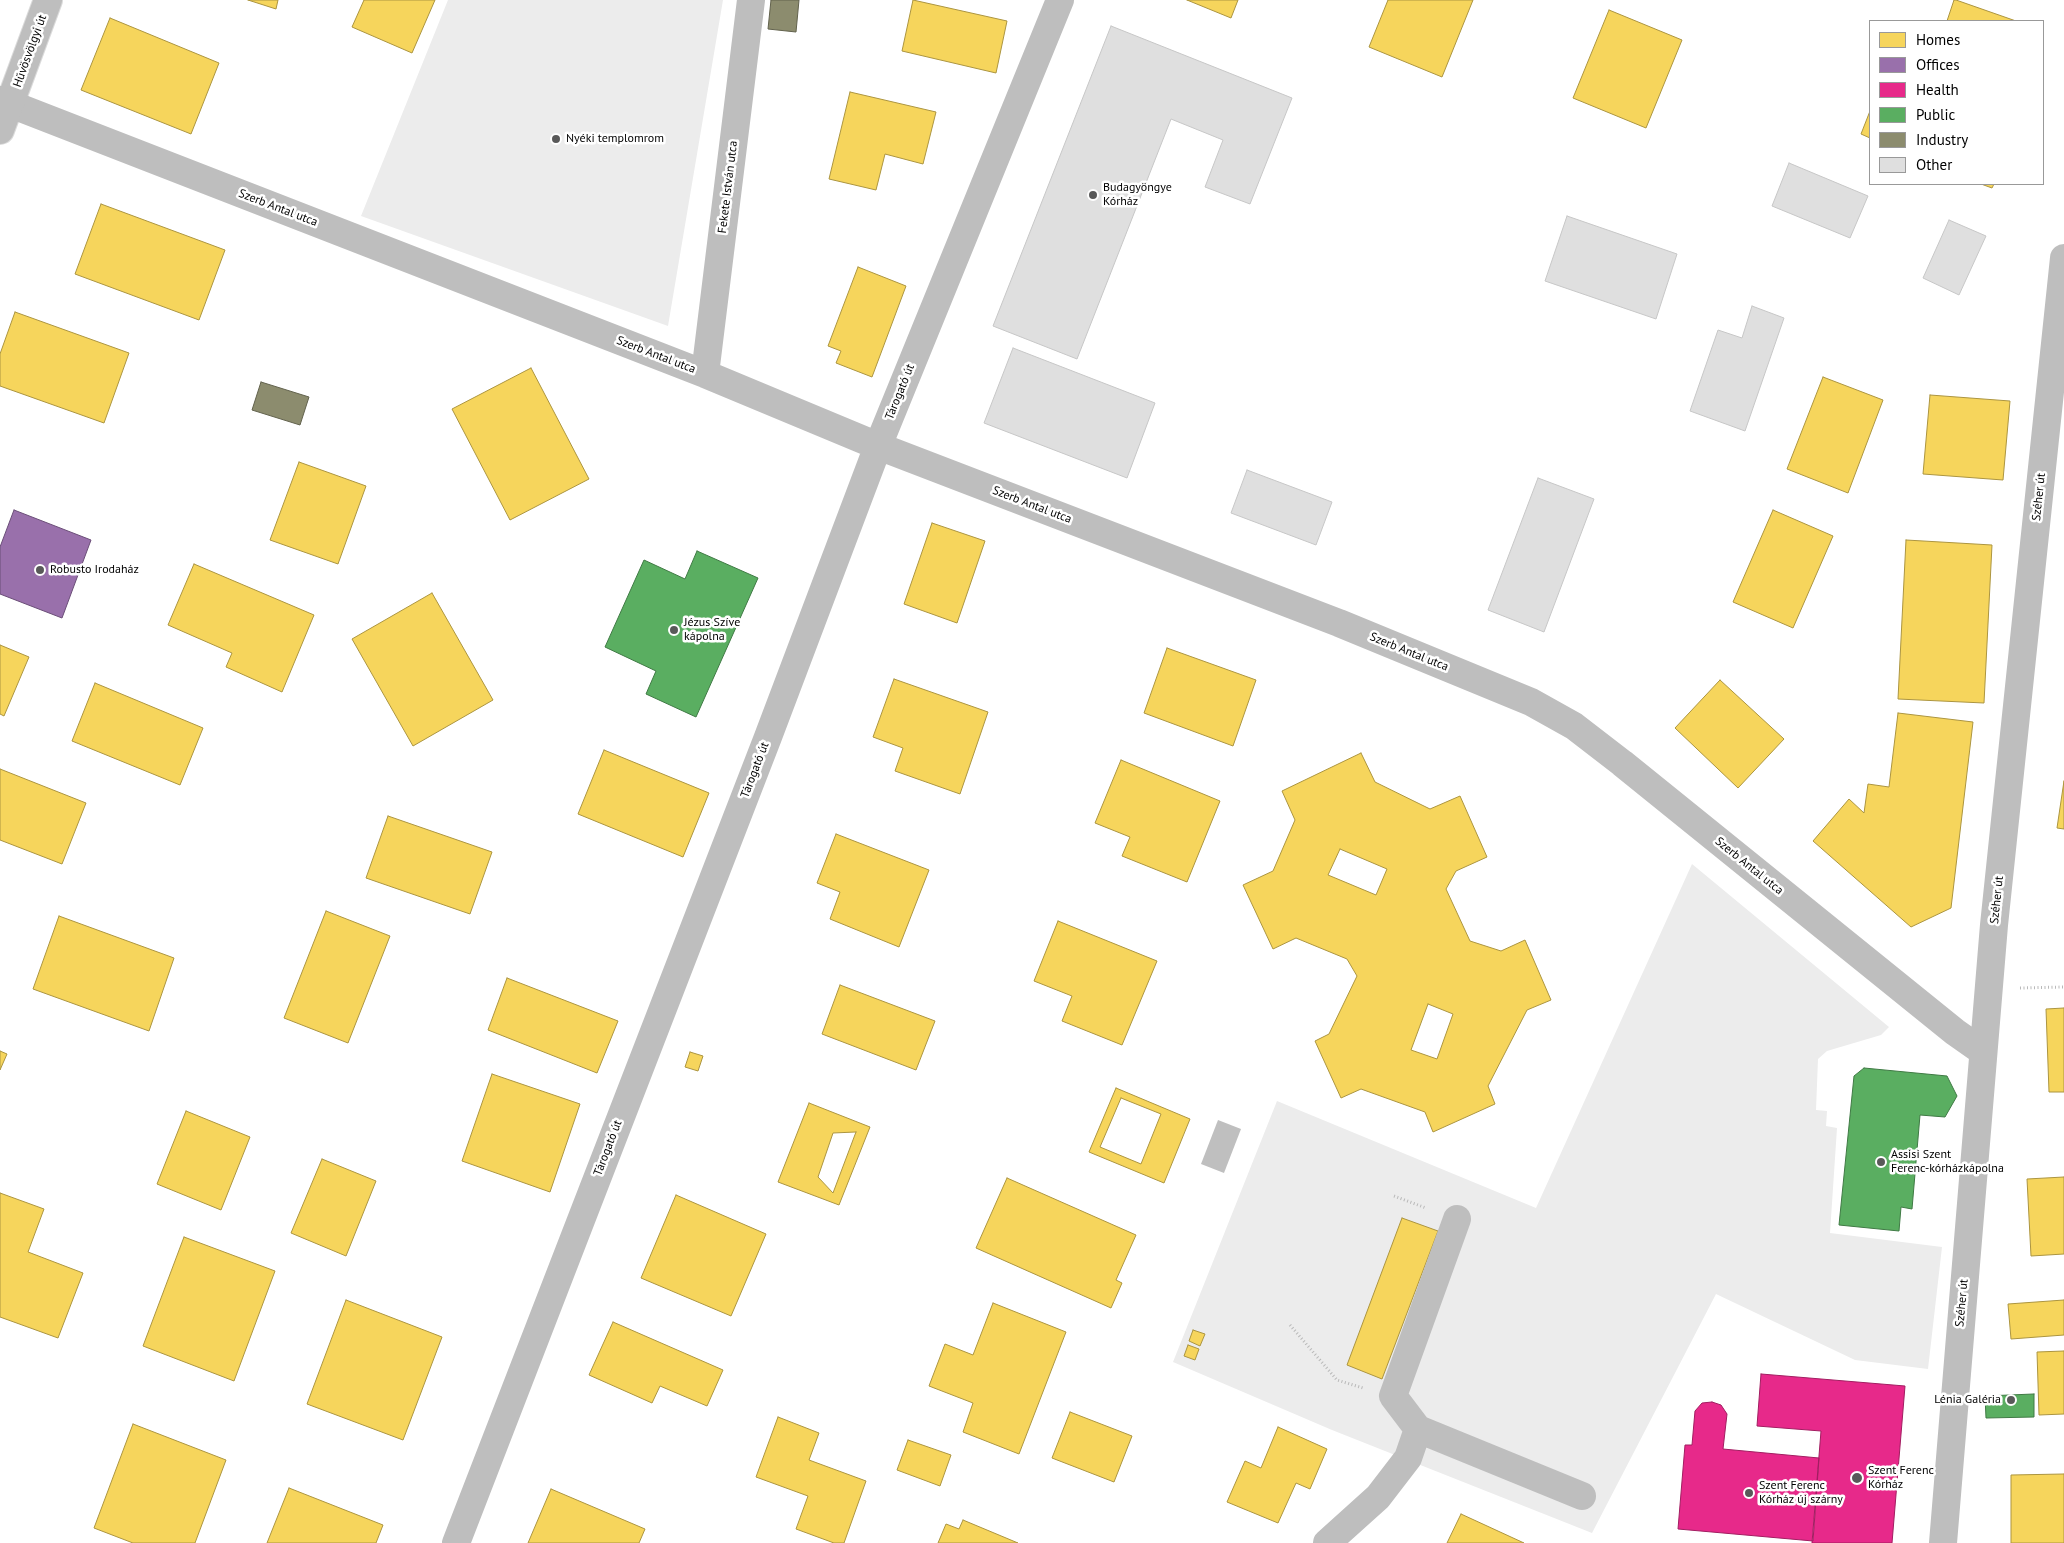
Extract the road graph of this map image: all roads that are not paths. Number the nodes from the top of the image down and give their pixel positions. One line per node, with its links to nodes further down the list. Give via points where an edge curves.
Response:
1 (48, 0): 4 (street, Hűvösvölgyi út)
2 (751, 0): 7 (street, Fekete István utca)
3 (1060, 0): 8 (street, Tárogató út)
4 (5, 102): 5 (street, Hűvösvölgyi út); 7 (street, Szerb Antal utca)
5 (0, 130)
6 (2064, 258): 9 (street, Széher út)
7 (705, 374): 8 (street, Szerb Antal utca)
8 (878, 446): 9 (street, Szerb Antal utca, via 1339,623 1531,702 1574,726 1622,763); 13 (street, Tárogató út)
9 (1982, 1051): 15 (street, Széher út)
10 (1457, 1219): 11 (street, via 1393,1396)
11 (1418, 1429): 12 (street); 14 (street, via 1408,1458 1378,1497)
12 (1582, 1496)
13 (456, 1543)
14 (1327, 1543)
15 (1944, 1543)

